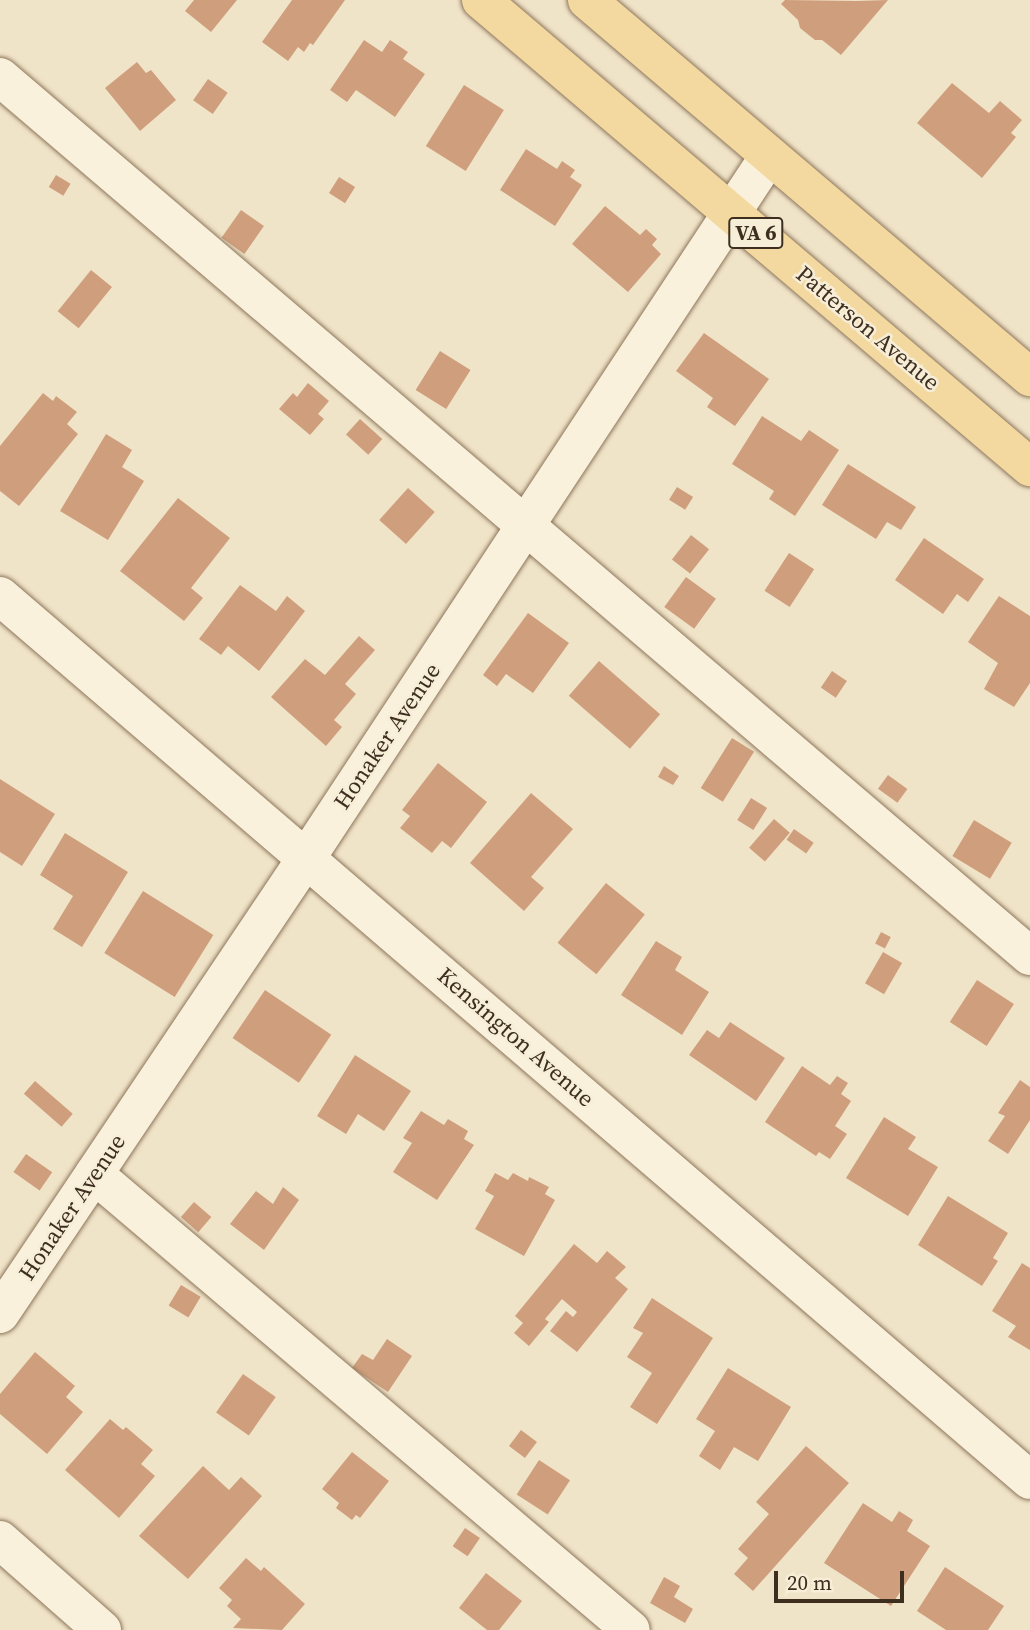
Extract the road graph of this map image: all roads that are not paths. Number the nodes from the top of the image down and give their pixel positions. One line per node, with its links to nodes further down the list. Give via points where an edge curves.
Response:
1 (481, 0): 5 (main road, Patterson Avenue / VA 6)
2 (587, 0): 4 (main road)
3 (0, 77): 8 (street)
4 (769, 156): 5 (street, Honaker Avenue); 6 (main road)
5 (733, 214): 7 (main road, Patterson Avenue / VA 6); 8 (street, Honaker Avenue)
6 (1030, 377)
7 (1030, 467)
8 (526, 527): 10 (street, Honaker Avenue); 11 (street)
9 (0, 596): 10 (street, Kensington Avenue)
10 (307, 857): 12 (street, Honaker Avenue); 14 (street, Kensington Avenue)
11 (1030, 957)
12 (94, 1174): 13 (street, Honaker Avenue); 17 (street)
13 (0, 1314)
14 (1030, 1480)
15 (0, 1540): 16 (street)
16 (102, 1630)
17 (631, 1630)

